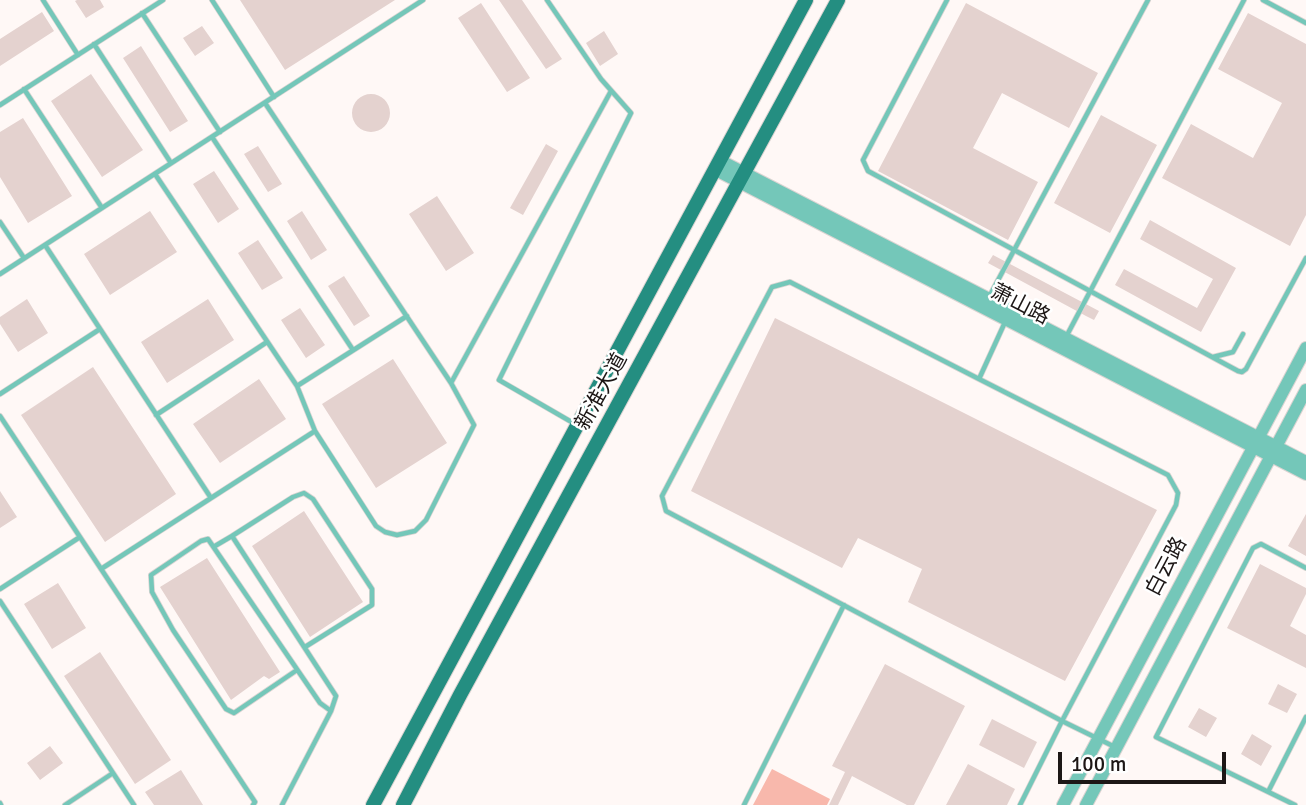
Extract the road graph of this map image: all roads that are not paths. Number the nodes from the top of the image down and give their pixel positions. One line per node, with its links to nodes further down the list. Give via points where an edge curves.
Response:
1 (43, 0): 15 (lane)
2 (163, 0): 12 (lane)
3 (212, 0): 18 (lane)
4 (424, 0): 18 (lane)
5 (547, 0): 17 (lane)
6 (806, 0): 24 (main road, 新淮大道)
7 (838, 0): 26 (main road, 新淮大道)
8 (947, 0): 30 (lane, via 863,160 868,171)
9 (1149, 0): 30 (lane)
10 (1244, 0): 34 (lane)
11 (1263, 0): 13 (lane)
12 (142, 13): 14 (lane); 21 (lane)
13 (1306, 23)
14 (94, 44): 15 (lane); 23 (lane)
15 (78, 55): 16 (lane)
16 (24, 89): 20 (lane); 27 (lane)
17 (611, 91): 46 (lane); 52 (lane, via 632,113 499,380)
18 (274, 97): 19 (lane)
19 (264, 103): 21 (lane); 37 (lane)
20 (0, 105)
21 (220, 132): 22 (lane)
22 (212, 136): 23 (lane); 43 (lane)
23 (171, 163): 25 (lane)
24 (718, 165): 26 (street, 萧山路); 52 (main road, 新淮大道)
25 (155, 174): 27 (lane); 41 (lane)
26 (743, 178): 35 (street, 萧山路); 36 (street, 萧山路); 76 (main road, 新淮大道, via 460,695)
27 (102, 208): 29 (lane)
28 (0, 222): 31 (lane)
29 (45, 245): 31 (lane); 38 (lane)
30 (1014, 250): 34 (lane); 35 (lane)
31 (24, 258): 33 (lane)
32 (1306, 258): 44 (lane, via 1247,369 1238,371)
33 (0, 274)
34 (1090, 291): 40 (lane); 44 (lane)
35 (989, 298): 36 (street, 萧山路)
36 (1009, 315): 40 (street, 萧山路); 45 (lane); 54 (street, 萧山路)
37 (407, 316): 43 (lane); 46 (lane)
38 (100, 329): 49 (lane); 50 (lane)
39 (1243, 334): 44 (lane, via 1233,352)
40 (1065, 338): 54 (street, 萧山路)
41 (267, 342): 47 (lane); 50 (lane)
42 (1306, 348): 54 (street, 白云路)
43 (353, 350): 47 (lane)
44 (1212, 357)
45 (979, 379): 66 (lane, via 790,282 772,287 662,496 666,511); 71 (lane, via 1168,475 1178,493 1176,505)
46 (451, 383): 53 (lane, via 474,425 426,520 412,533 393,535 376,526)
47 (297, 386): 53 (lane)
48 (1306, 390): 55 (street, 白云路)
49 (0, 394)
50 (156, 415): 58 (lane)
51 (0, 416): 60 (lane)
52 (578, 425): 81 (main road, 新淮大道)
53 (315, 431): 58 (lane)
54 (1255, 442): 55 (street, 萧山路); 72 (street, 白云路)
55 (1274, 451): 56 (street, 萧山路); 57 (street, 萧山路); 73 (street, 白云路)
56 (1306, 462)
57 (1306, 474)
58 (211, 498): 63 (lane)
59 (232, 536): 61 (lane); 67 (lane); 67 (lane, via 293,497 304,493 313,499 372,589 372,605)
60 (80, 537): 63 (lane); 64 (lane)
61 (215, 546): 68 (lane); 68 (lane, via 208,539 201,541 151,575 152,592 173,630 226,709 234,713)
62 (1306, 568): 75 (lane, via 1261,544 1253,548 1156,737)
63 (101, 569): 77 (lane)
64 (0, 589)
65 (0, 601): 74 (lane)
66 (844, 605): 71 (lane); 82 (lane)
67 (305, 647): 69 (lane, via 337,696)
68 (297, 670): 69 (lane)
69 (331, 711): 80 (lane)
70 (1306, 717): 75 (lane)
71 (1062, 721): 72 (lane); 83 (lane)
72 (1098, 738): 73 (lane); 84 (street, 白云路)
73 (1118, 748): 85 (street, 白云路)
74 (113, 774): 78 (lane); 79 (lane)
75 (1269, 790): 86 (lane)
76 (408, 802)
77 (256, 804)
78 (65, 805)
79 (134, 805)
80 (282, 805)
81 (373, 805)
82 (744, 805)
83 (1020, 805)
84 (1063, 805)
85 (1086, 805)
86 (1295, 805)

